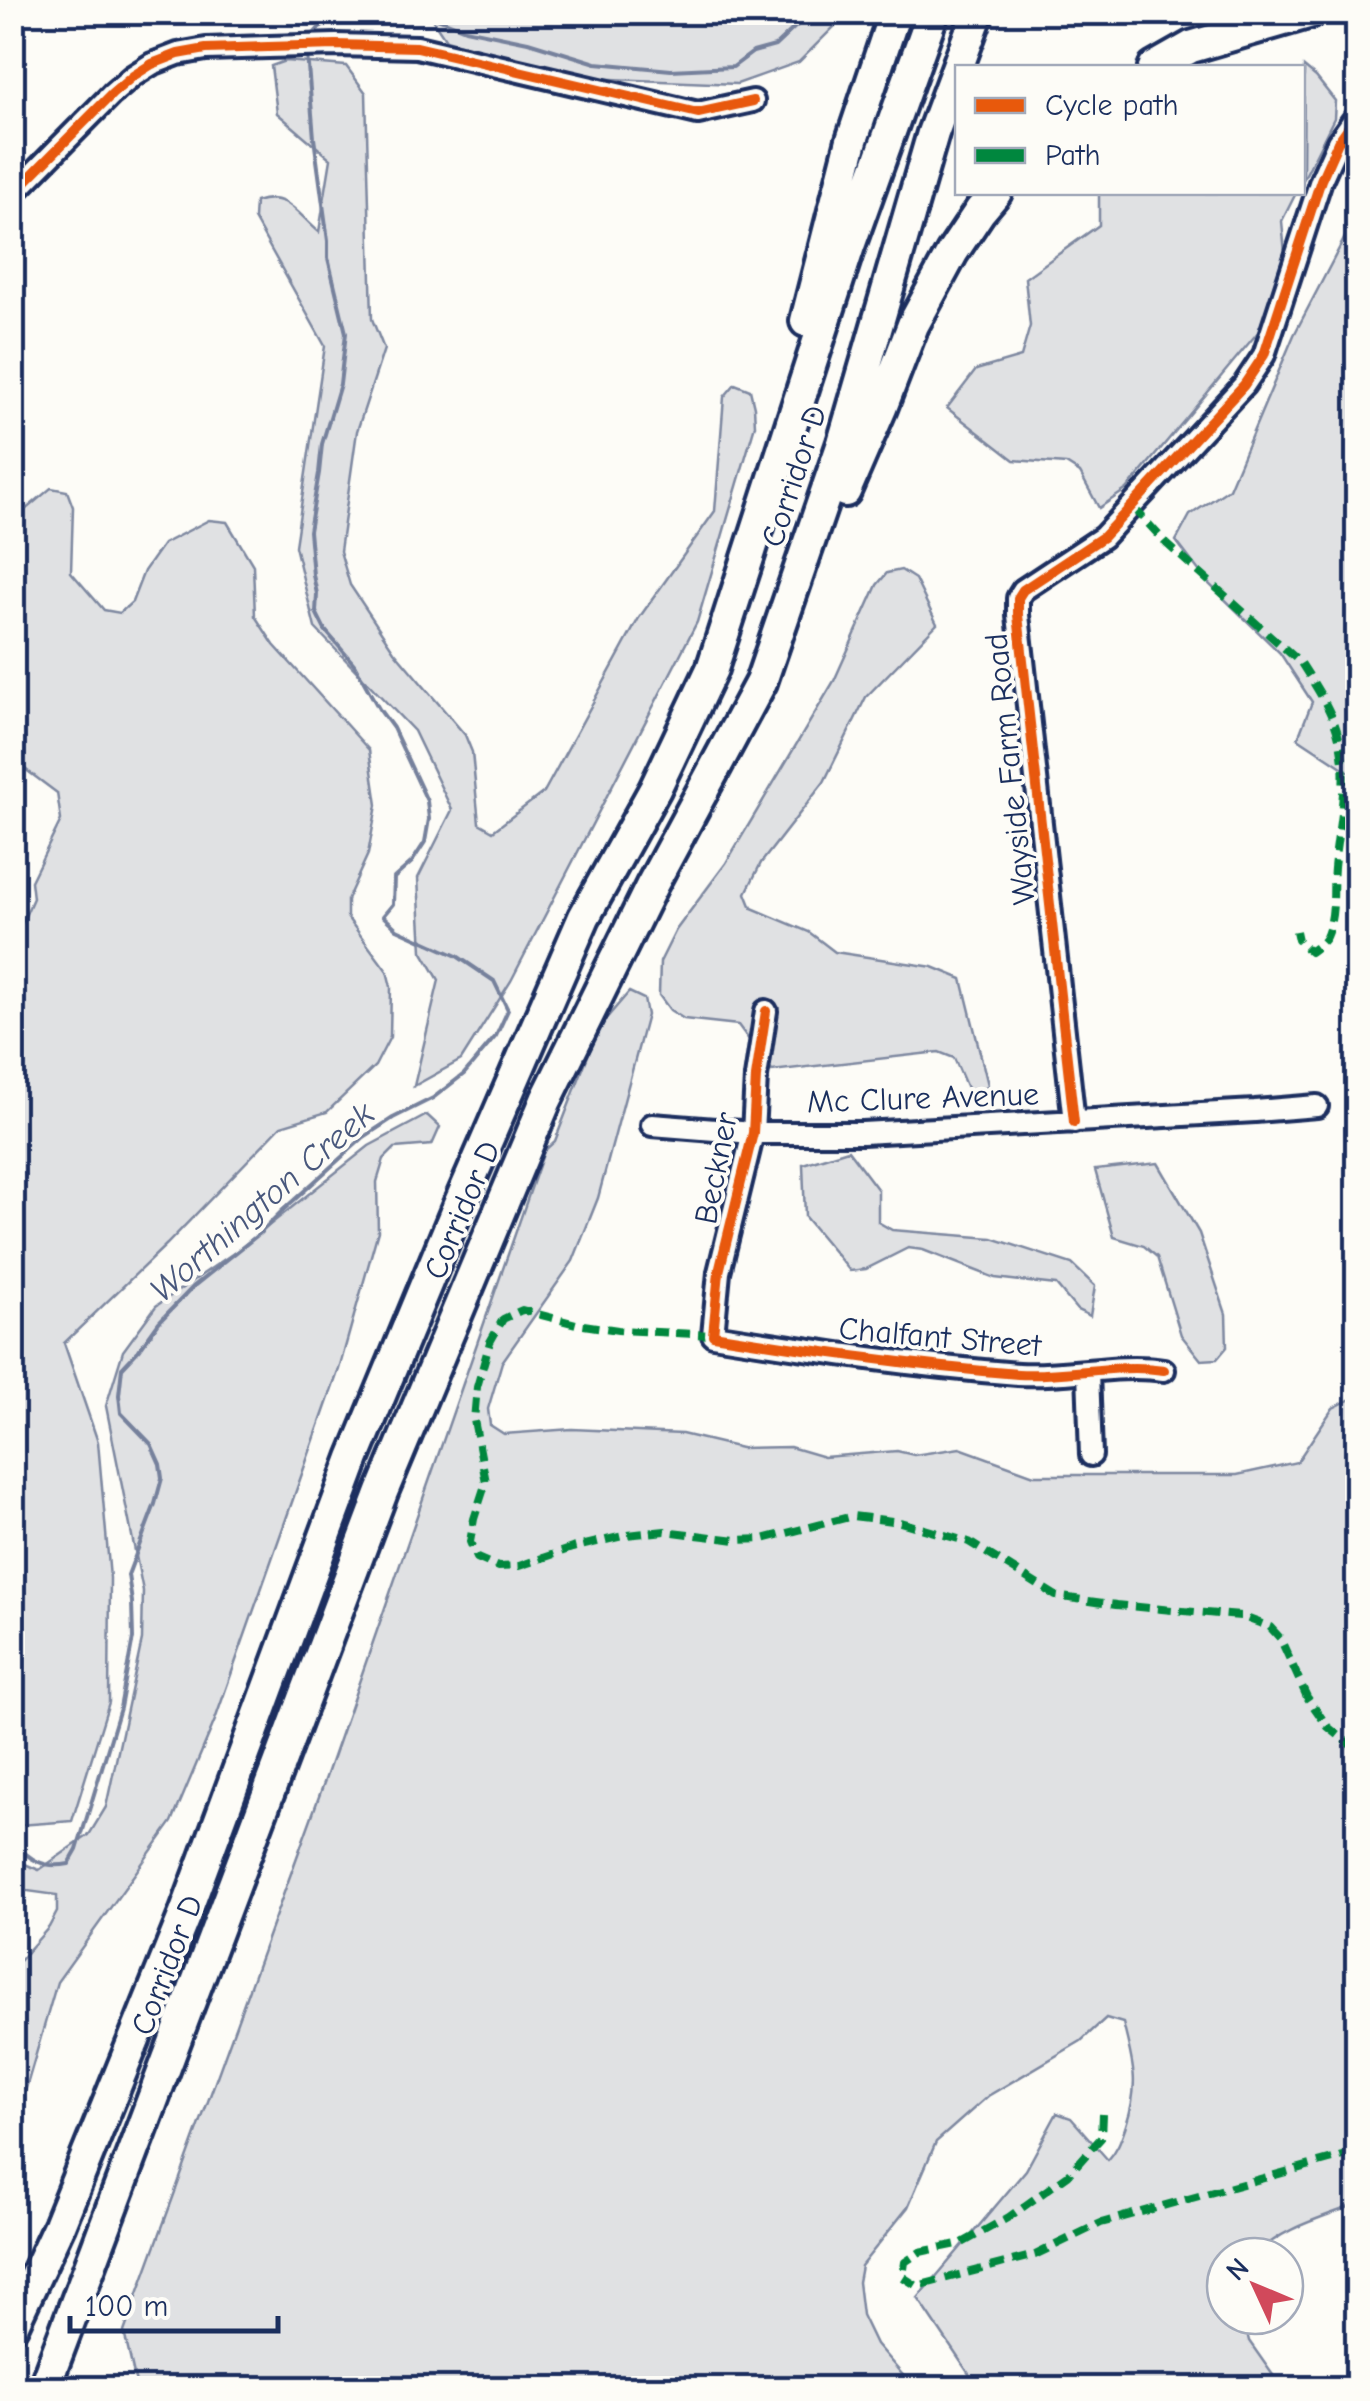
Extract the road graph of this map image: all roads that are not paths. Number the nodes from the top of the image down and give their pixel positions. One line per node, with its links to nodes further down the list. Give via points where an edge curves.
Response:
1 (896, 12): 12 (highway, via 852,140)
2 (933, 12): 12 (highway, Corridor D)
3 (978, 12): 5 (highway, Corridor D)
4 (1310, 12): 6 (highway, via 1191,48)
5 (958, 65)
6 (1160, 65)
7 (955, 74): 13 (highway, Corridor D, via 843,443)
8 (753, 101): 10 (street, via 698,113 417,47 206,49 152,64 112,94)
9 (1358, 114): 16 (street, Wayside Farm Road, via 1321,180 1264,355 1244,385 1103,538 1018,598)
10 (12, 194)
11 (993, 195): 13 (highway, via 913,325)
12 (771, 486): 23 (highway, Corridor D, via 712,669 584,917 458,1207 354,1458 177,1932)
13 (761, 682): 24 (highway, Corridor D, via 546,1100 382,1492)
14 (766, 1011): 18 (street, Beckner)
15 (1317, 1106): 16 (street, Mc Clure Avenue)
16 (1074, 1122): 18 (street, Mc Clure Avenue)
17 (652, 1125): 18 (street, Mc Clure Avenue)
18 (753, 1133): 19 (street, Beckner, via 719,1272)
19 (712, 1335): 21 (street, Chalfant Street, via 885,1362 1023,1374)
20 (1164, 1370): 21 (street, Chalfant Street)
21 (1088, 1372): 22 (street)
22 (1091, 1454)
23 (12, 2326)
24 (44, 2388)

